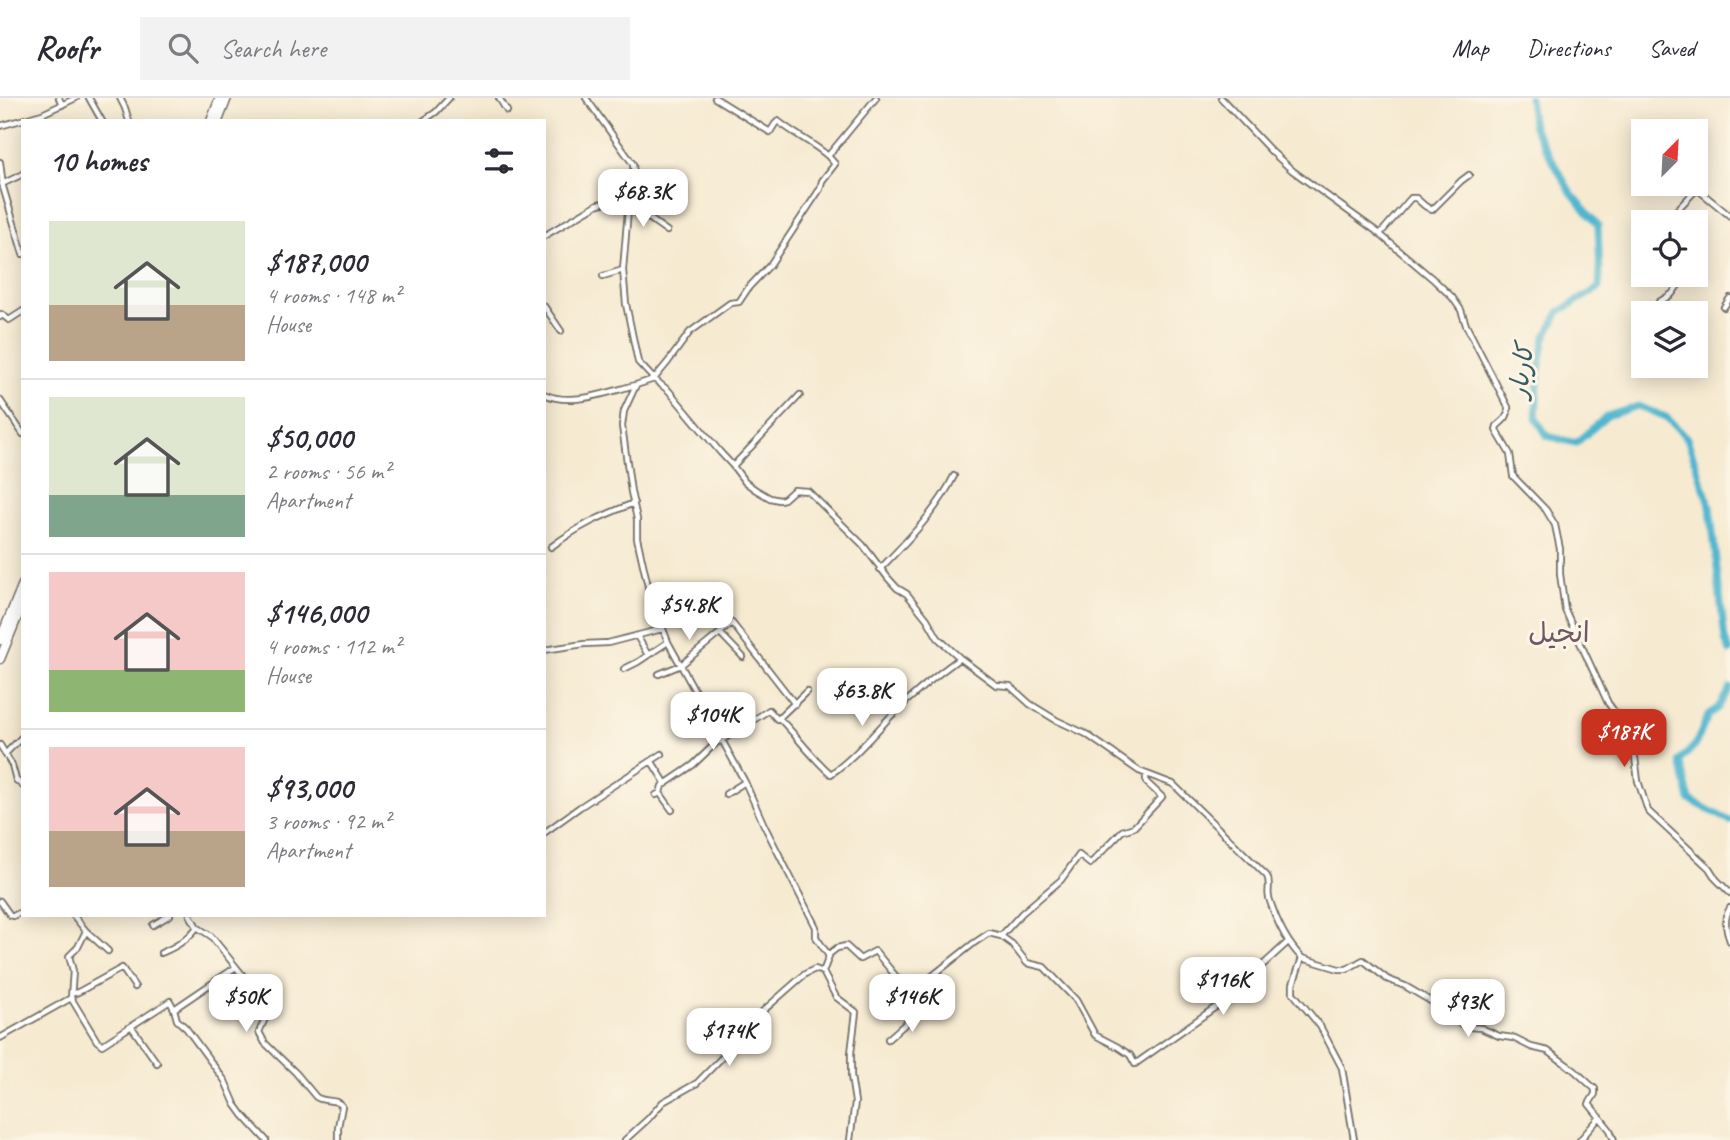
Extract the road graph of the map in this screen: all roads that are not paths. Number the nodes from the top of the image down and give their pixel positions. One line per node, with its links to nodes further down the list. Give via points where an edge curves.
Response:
1 (60, 98): 13 (street)
2 (76, 98): 13 (street)
3 (89, 98): 16 (street)
4 (120, 98): 17 (street)
5 (220, 98): 18 (highway)
6 (227, 98): 19 (highway)
7 (449, 98): 20 (street)
8 (500, 98): 14 (street)
9 (586, 98): 30 (street, via 633,163)
10 (715, 98): 23 (street, via 770,132 778,121)
11 (876, 98): 23 (street)
12 (1220, 98): 35 (street, via 1293,171)
13 (62, 105): 15 (street)
14 (507, 111)
15 (24, 119)
16 (101, 119)
17 (128, 119)
18 (212, 119)
19 (219, 119)
20 (426, 119)
21 (21, 120): 22 (street)
22 (0, 126)
23 (828, 156): 49 (street, via 835,164 760,277 739,302 730,303 690,332)
24 (0, 162): 27 (street)
25 (21, 175): 27 (street)
26 (1469, 175): 35 (street, via 1432,210 1411,198)
27 (2, 187): 37 (street)
28 (1690, 196): 32 (street)
29 (1706, 196): 33 (street)
30 (629, 198): 31 (street); 36 (street, via 598,204)
31 (628, 209): 34 (street); 38 (street)
32 (1677, 210)
33 (1730, 216)
34 (667, 231)
35 (1380, 234): 91 (street, via 1461,310 1508,407 1507,417 1496,430 1510,454 1513,476 1555,525 1565,610 1608,703 1629,735 1648,811)
36 (546, 235)
37 (21, 248)
38 (623, 270): 39 (street); 49 (street, via 638,362)
39 (603, 276)
40 (1677, 287): 42 (street)
41 (1730, 298): 44 (street)
42 (1661, 301)
43 (0, 307): 47 (street)
44 (1724, 307)
45 (546, 309): 48 (street)
46 (21, 312): 47 (street, via 9,320)
47 (0, 316)
48 (561, 331)
49 (654, 379): 50 (street); 55 (street)
50 (636, 384): 51 (street, via 581,399); 57 (street, via 622,426)
51 (546, 395)
52 (800, 395): 55 (street)
53 (1, 403): 54 (street)
54 (21, 431)
55 (733, 466): 59 (street, via 746,482 770,498 785,499 794,490 808,491 863,545)
56 (954, 476): 59 (street, via 910,537)
57 (634, 503): 58 (street, via 596,518); 62 (street, via 640,556)
58 (551, 547)
59 (880, 569): 70 (street)
60 (21, 589): 65 (highway)
61 (21, 608): 71 (highway)
62 (662, 629): 64 (street); 66 (street)
63 (720, 633): 69 (street); 72 (street); 76 (street, via 732,623)
64 (637, 636): 67 (street); 68 (street)
65 (0, 640)
66 (668, 642): 68 (street); 72 (street)
67 (546, 650)
68 (648, 655): 73 (street)
69 (743, 657)
70 (960, 658): 77 (street, via 831,774); 84 (street, via 996,685 1010,686 1030,704)
71 (0, 659)
72 (681, 664): 74 (street); 79 (street)
73 (624, 669)
74 (659, 674)
75 (807, 691): 76 (street)
76 (795, 704): 77 (street)
77 (779, 718): 79 (street, via 769,710)
78 (21, 738): 81 (street)
79 (721, 741): 85 (street); 86 (street)
80 (0, 745): 81 (street)
81 (6, 753): 87 (street)
82 (662, 754): 83 (street)
83 (652, 762): 86 (street); 90 (street)
84 (1146, 774): 101 (street, via 1146,782 1162,797 1090,864 1079,855 1061,880); 103 (street, via 1173,784 1267,876 1268,895)
85 (745, 782): 88 (street); 106 (street)
86 (666, 783): 89 (street, via 658,794)
87 (21, 784)
88 (726, 794)
89 (672, 810)
90 (546, 832)
91 (1730, 893)
92 (0, 901): 94 (street, via 10,915)
93 (1730, 908): 102 (street, via 1725,920)
94 (21, 912)
95 (75, 917): 100 (street)
96 (159, 917): 98 (street)
97 (191, 917): 99 (street)
98 (153, 925)
99 (197, 927): 105 (street, via 183,942); 108 (street, via 211,936)
100 (86, 931): 104 (street); 111 (street, via 69,956)
101 (1002, 936): 103 (street, via 1027,963 1044,967 1076,1000 1094,1035 1130,1055 1135,1064 1220,1004); 106 (street, via 989,933 912,992 874,951 860,959 846,946)
102 (1730, 941)
103 (1287, 942): 107 (street)
104 (108, 951)
105 (161, 953)
106 (828, 955): 109 (street)
107 (1302, 958): 119 (street, via 1339,969 1363,960 1460,1023 1548,1051 1595,1089 1589,1104); 124 (street, via 1293,993 1320,1026 1342,1068)
108 (236, 967): 113 (street); 121 (street, via 271,1005 258,1032 265,1043 316,1097 341,1104)
109 (823, 972): 122 (street, via 816,969 805,974 747,1025 743,1036 697,1083 663,1102); 123 (street, via 836,997 856,1012)
110 (135, 987): 111 (street, via 122,968)
111 (72, 992): 112 (street)
112 (71, 998): 115 (street, via 102,1045); 116 (street)
113 (174, 1009): 115 (street, via 170,1001); 120 (street, via 177,1020 225,1081 235,1104)
114 (919, 1011): 117 (street)
115 (131, 1026): 118 (street)
116 (0, 1038)
117 (888, 1039)
118 (158, 1063)
119 (1600, 1117): 125 (street); 126 (street)
120 (266, 1140)
121 (338, 1140)
122 (625, 1140)
123 (850, 1140)
124 (1354, 1140)
125 (1580, 1140)
126 (1614, 1140)

